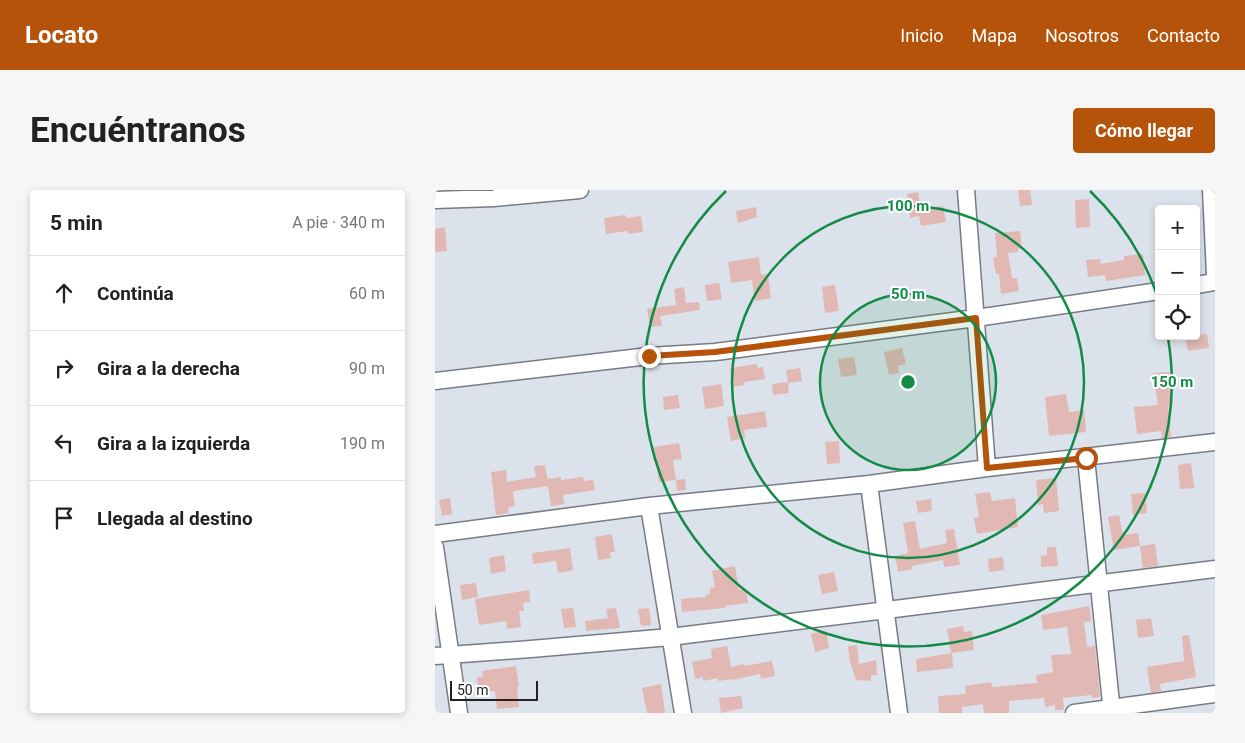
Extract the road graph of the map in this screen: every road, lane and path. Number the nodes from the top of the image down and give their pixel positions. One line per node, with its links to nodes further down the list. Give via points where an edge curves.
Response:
1 (580, 190): 4 (street)
2 (966, 190): 9 (street)
3 (1211, 190): 5 (street)
4 (435, 200)
5 (1215, 274)
6 (1215, 282): 7 (street)
7 (1200, 284)
8 (1155, 292): 9 (street)
9 (976, 318): 10 (street, via 715,352 649,356); 13 (street)
10 (435, 380)
11 (1215, 442): 12 (street)
12 (1086, 458): 13 (street); 19 (street)
13 (987, 468): 14 (street)
14 (869, 484): 15 (street); 20 (street)
15 (649, 506): 16 (street); 21 (street)
16 (435, 534)
17 (435, 546): 22 (street)
18 (1215, 569): 19 (street)
19 (1098, 584): 20 (street); 24 (street)
20 (886, 610): 21 (street); 27 (street)
21 (670, 637): 22 (street); 26 (street)
22 (443, 655): 25 (street)
23 (1215, 694): 24 (street)
24 (1112, 711): 28 (street)
25 (459, 713)
26 (683, 713)
27 (899, 713)
28 (1073, 713)

